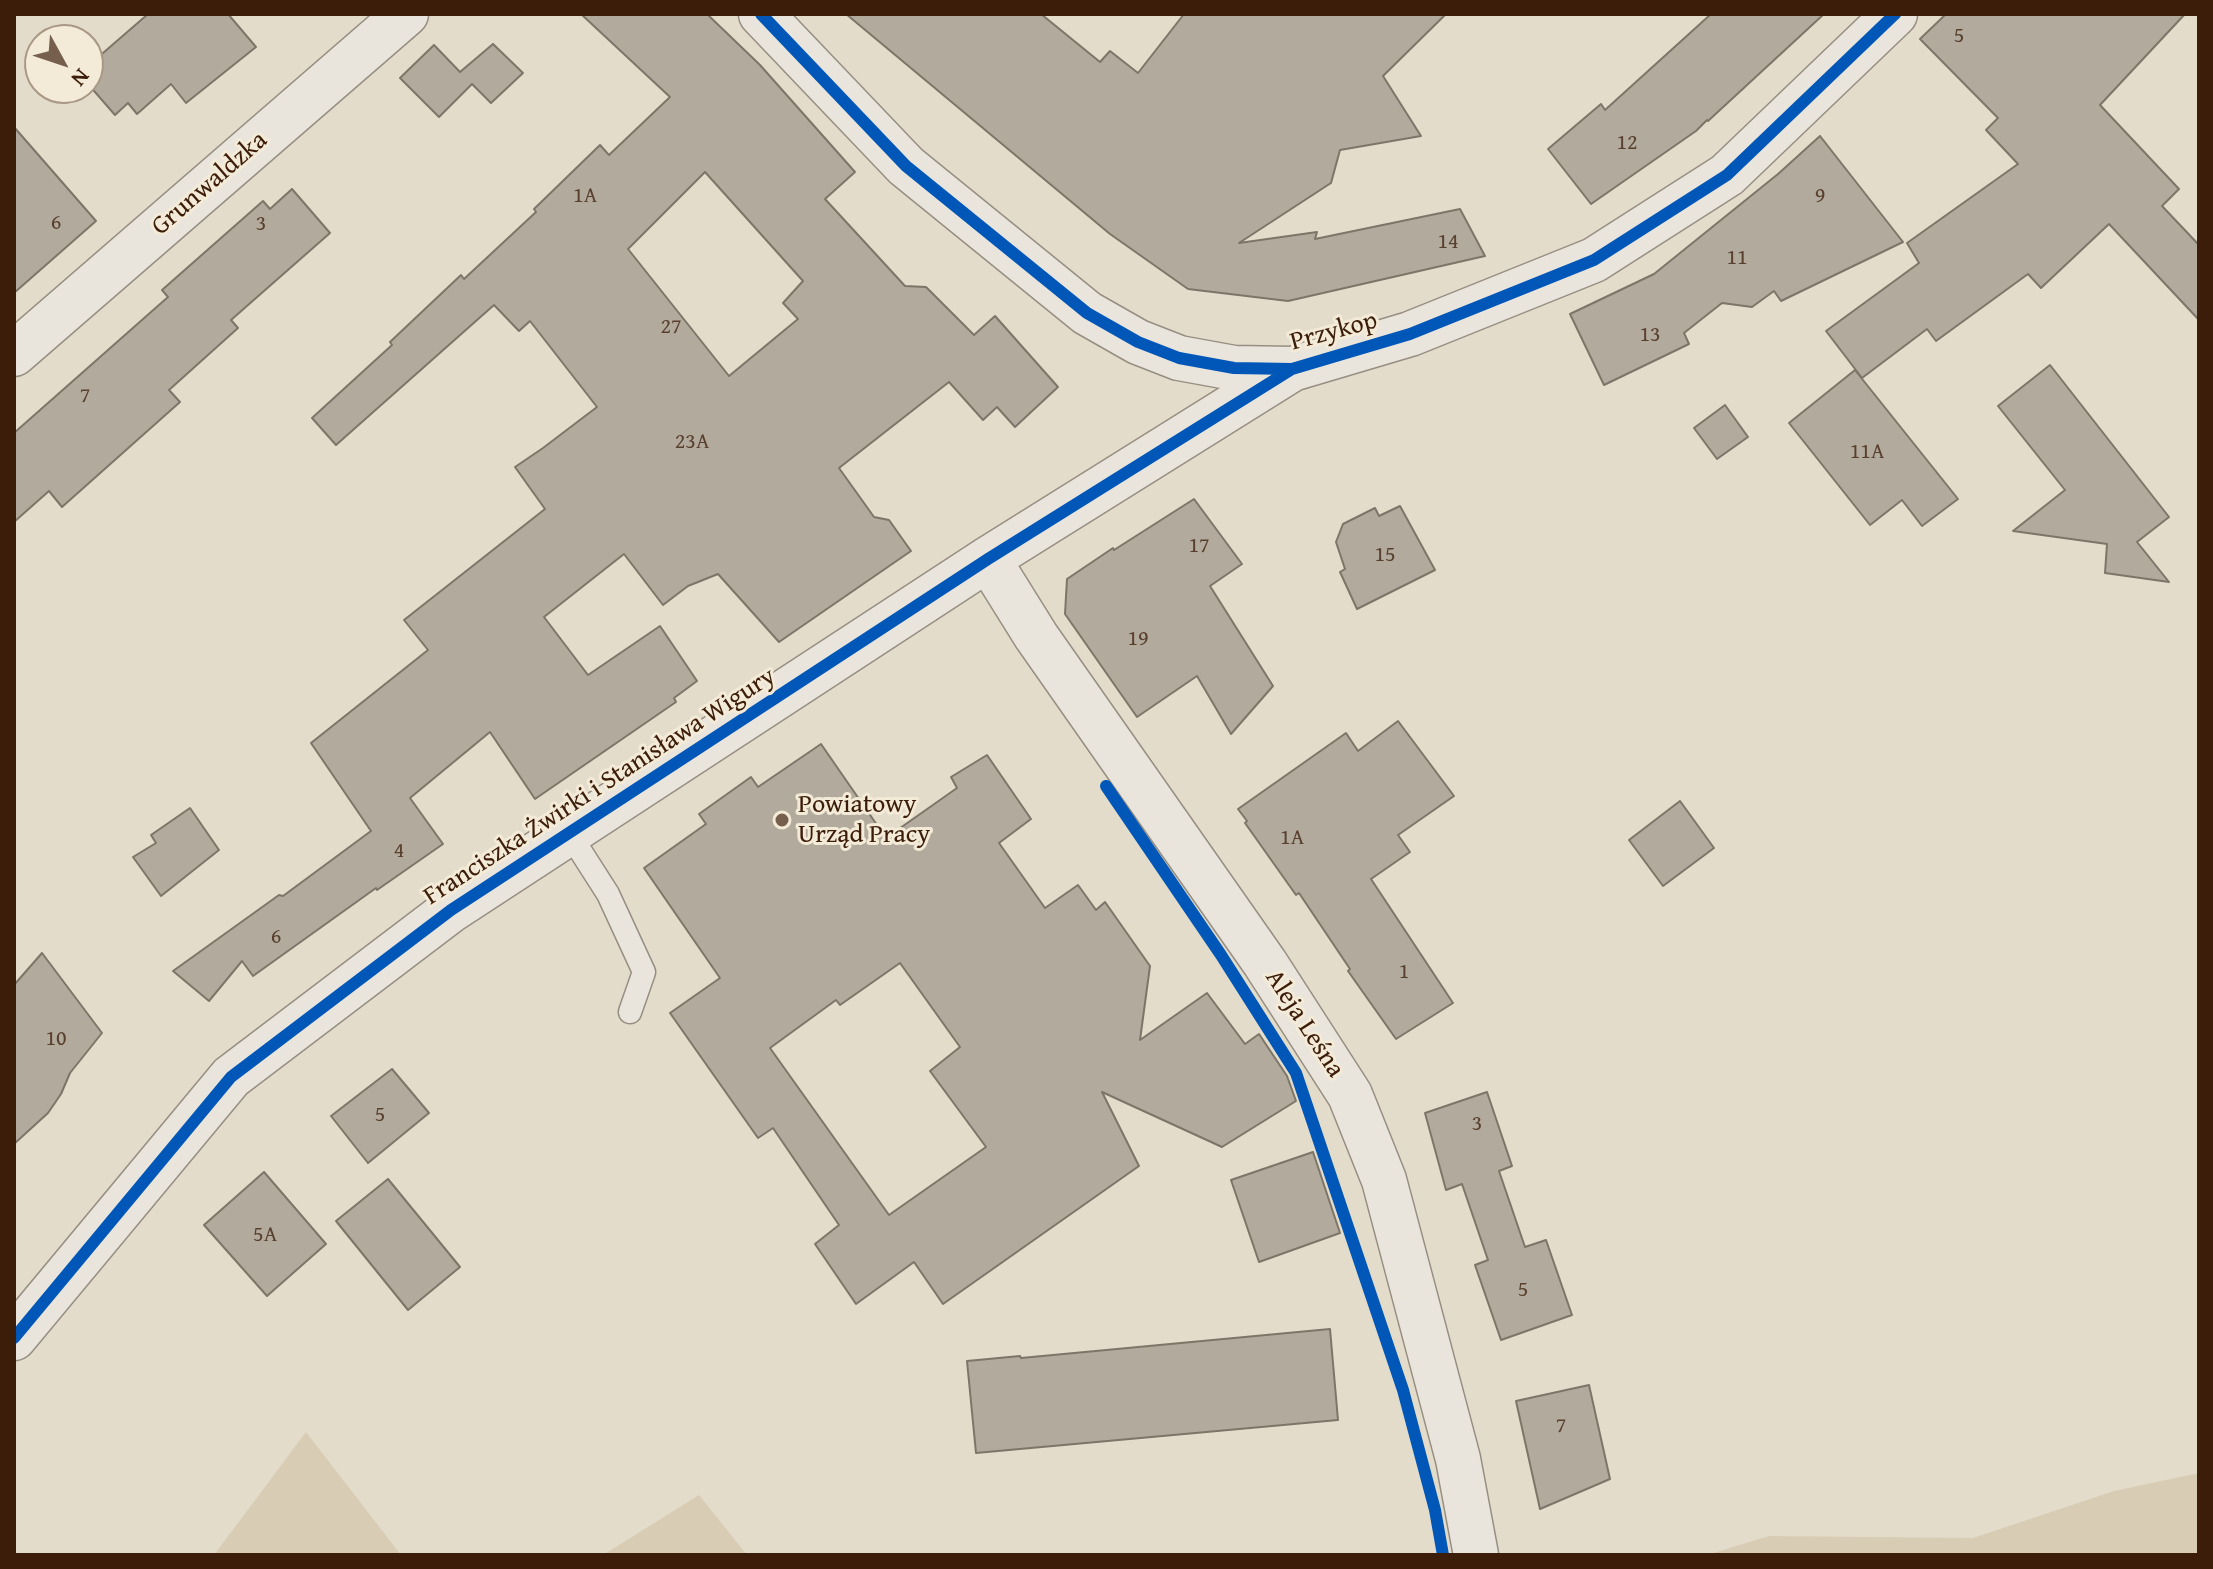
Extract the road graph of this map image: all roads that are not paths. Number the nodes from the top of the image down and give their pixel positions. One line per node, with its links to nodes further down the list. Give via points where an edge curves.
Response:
1 (406, 14): 4 (street, Grunwaldzka)
2 (761, 14): 5 (street, Przykop, via 906,166 1087,313 1179,358 1234,368)
3 (1895, 14): 5 (street, Przykop, via 1727,175 1594,260 1410,334)
4 (14, 354)
5 (1292, 369): 6 (street, Franciszka Żwirki i Stanisława Wigury)
6 (988, 559): 7 (street, Franciszka Żwirki i Stanisława Wigury); 10 (street, Aleja Leśna, via 1350,1095 1384,1180 1458,1459)
7 (569, 833): 8 (lane, via 608,894 644,972); 9 (street, Franciszka Żwirki i Stanisława Wigury, via 451,910 231,1077)
8 (630, 1012)
9 (14, 1338)
10 (1476, 1555)

